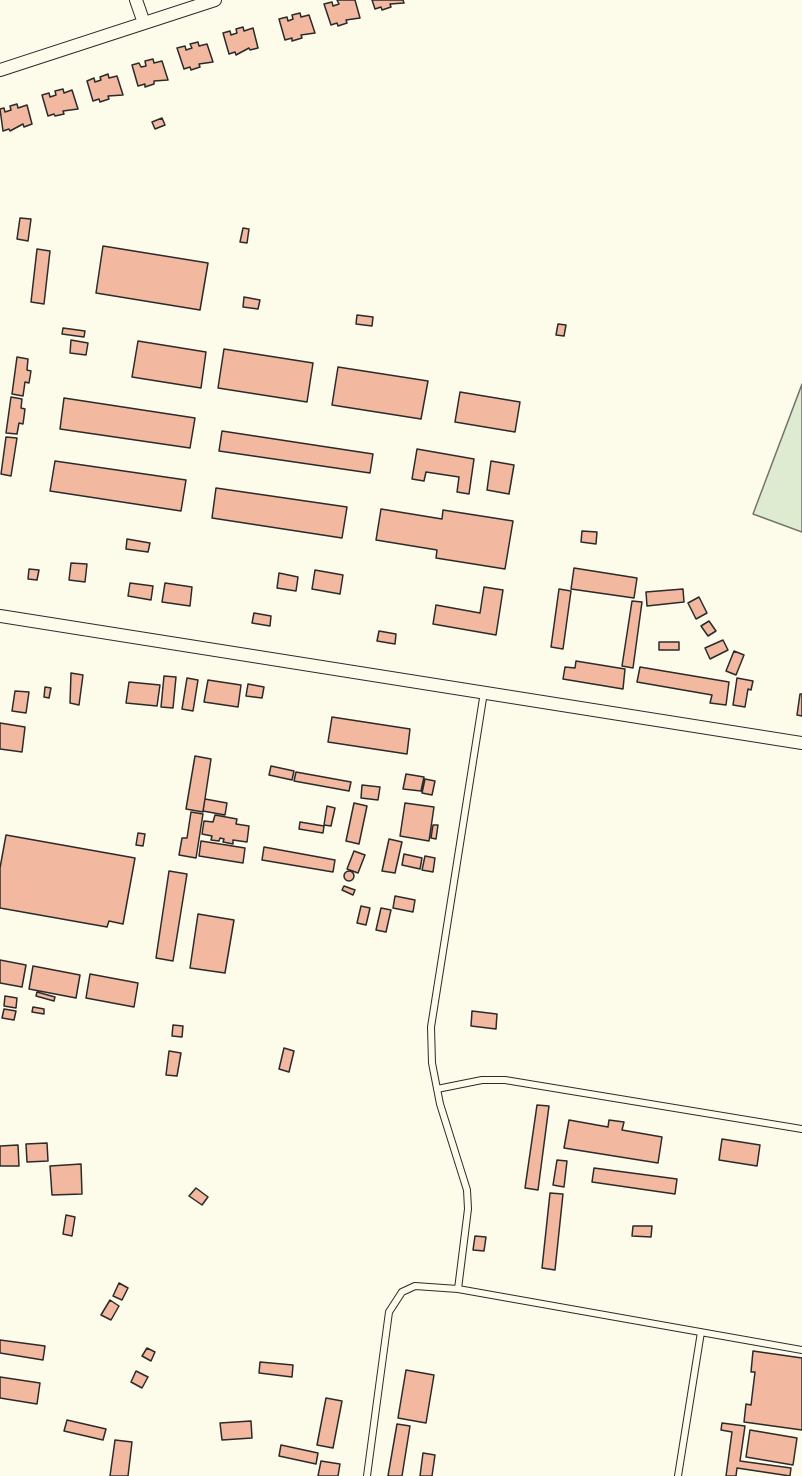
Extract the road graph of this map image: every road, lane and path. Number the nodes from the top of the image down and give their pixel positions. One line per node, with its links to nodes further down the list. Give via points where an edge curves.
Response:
1 (136, 0): 3 (street)
2 (215, 0): 3 (street)
3 (144, 23): 4 (street)
4 (0, 70)
5 (0, 616): 6 (street)
6 (484, 691): 7 (street); 8 (lane, via 431,1027)
7 (802, 743)
8 (437, 1089): 9 (lane, via 482,1080 505,1080); 10 (lane, via 467,1190)
9 (802, 1129)
10 (458, 1289): 11 (lane); 13 (lane, via 415,1286 402,1292 389,1312)
11 (701, 1332): 12 (lane); 14 (lane)
12 (802, 1350)
13 (367, 1476)
14 (678, 1476)

